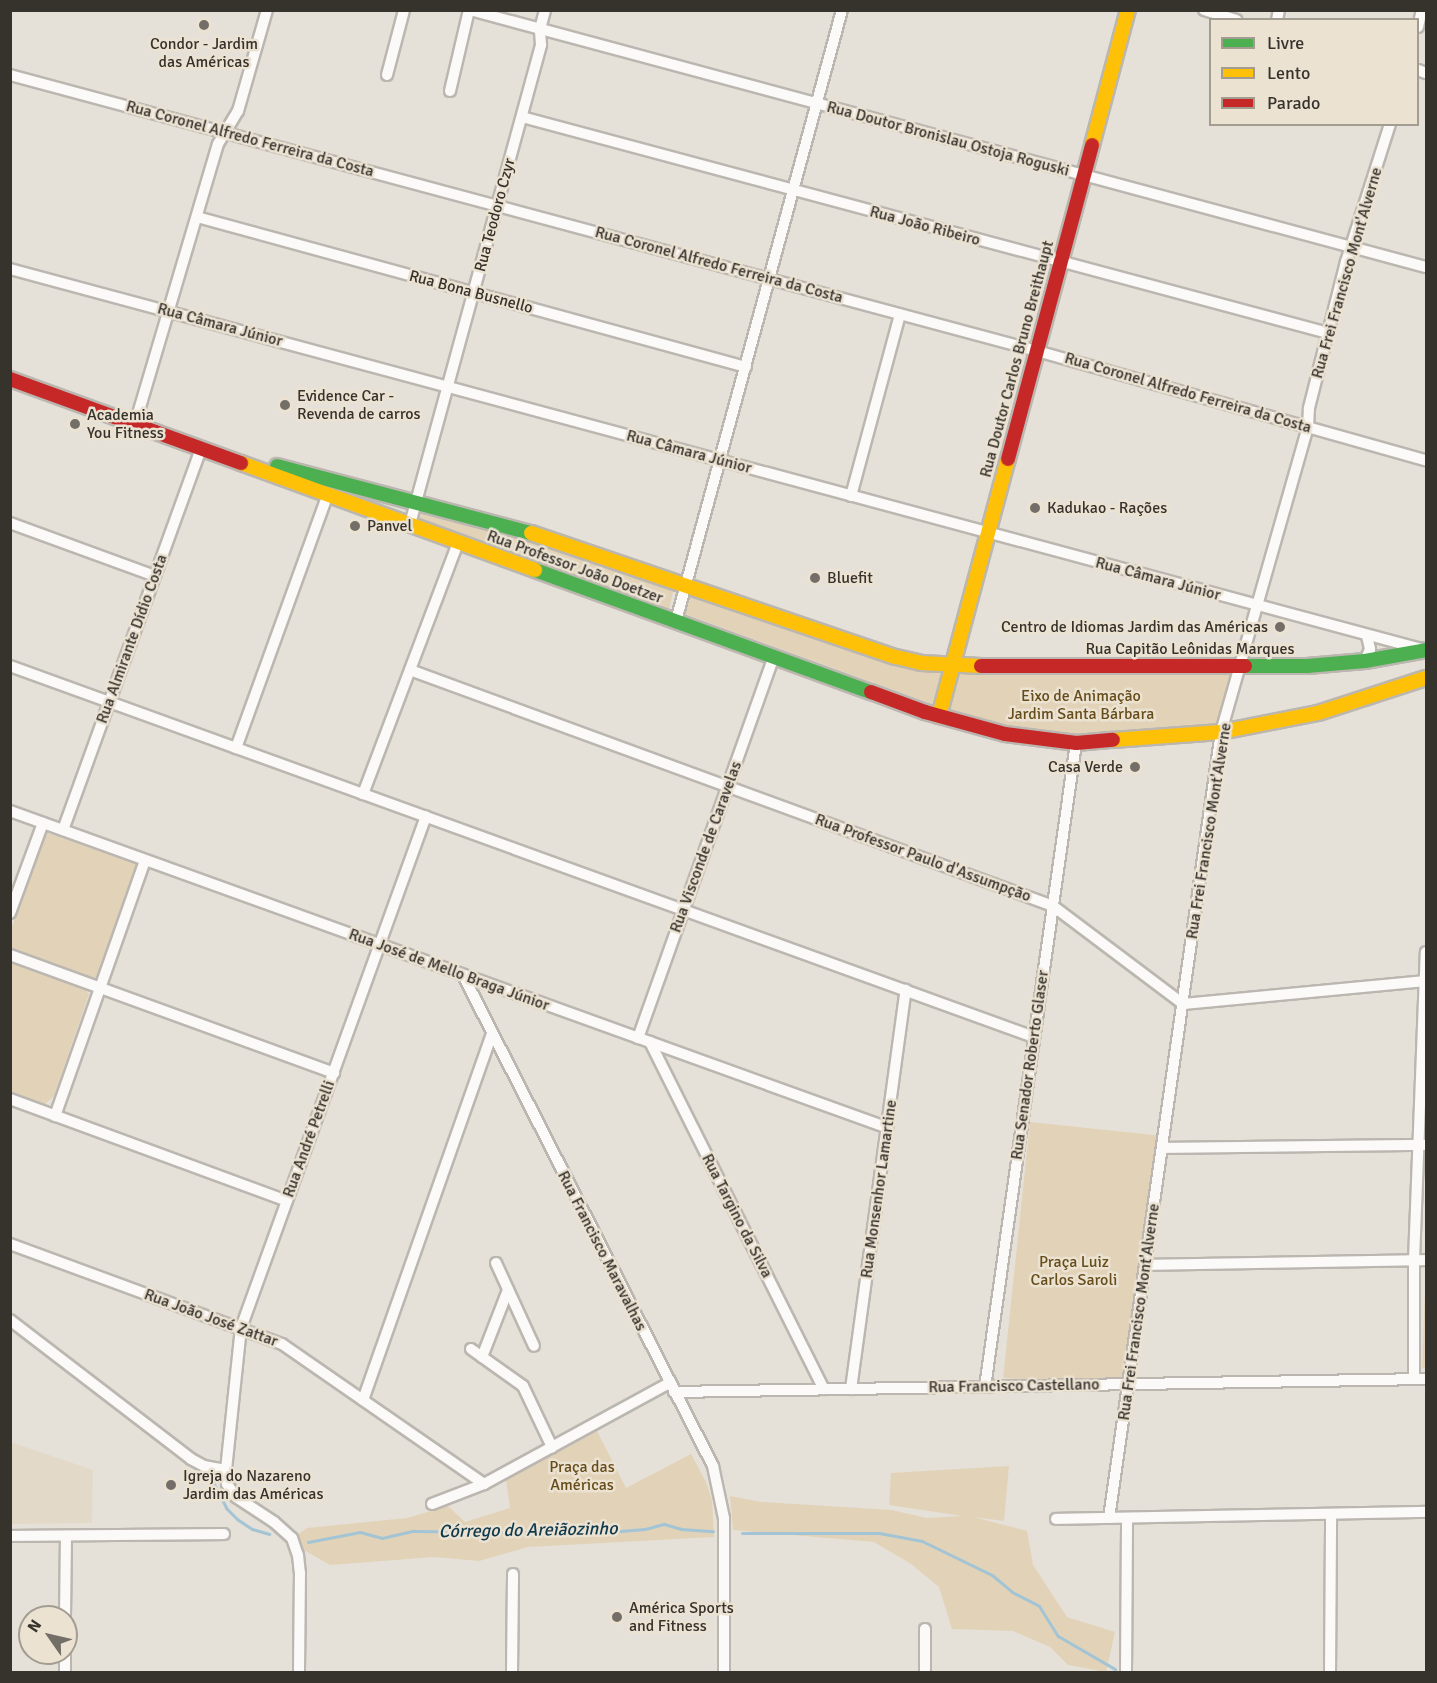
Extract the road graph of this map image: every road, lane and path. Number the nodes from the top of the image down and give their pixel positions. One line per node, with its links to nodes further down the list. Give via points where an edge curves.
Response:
1 (267, 10): 16 (street, via 238,111)
2 (404, 10): 11 (street)
3 (470, 10): 9 (street, Rua Doutor Bronislau Ostoja Roguski); 12 (street)
4 (545, 10): 9 (street, Rua Teodoro Czyr)
5 (842, 10): 13 (street)
6 (1128, 10): 17 (main road, Rua Doutor Carlos Bruno Breithaupt)
7 (1204, 10): 8 (street)
8 (1230, 18)
9 (540, 29): 13 (street, Rua Doutor Bronislau Ostoja Roguski); 14 (street, Rua Teodoro Czyr, via 541,45)
10 (10, 75): 16 (street, Rua Coronel Alfredo Ferreira da Costa)
11 (387, 75)
12 (450, 91)
13 (817, 104): 17 (street, Rua Doutor Bronislau Ostoja Roguski); 18 (street)
14 (522, 117): 18 (street, Rua João Ribeiro); 19 (street, Rua Teodoro Czyr)
15 (1389, 126): 21 (street, Rua Frei Francisco Mont'Alverne)
16 (227, 133): 19 (street, Rua Coronel Alfredo Ferreira da Costa); 20 (street, via 218,144)
17 (1084, 175): 21 (street, Rua Doutor Bronislau Ostoja Roguski); 22 (main road, Rua Doutor Carlos Bruno Breithaupt)
18 (793, 190): 22 (street, Rua João Ribeiro); 25 (street)
19 (497, 206): 25 (street, Rua Coronel Alfredo Ferreira da Costa); 26 (street, Rua Teodoro Czyr)
20 (197, 218): 26 (street, Rua Bona Busnello); 27 (street)
21 (1352, 247): 23 (street, Rua Doutor Bronislau Ostoja Roguski); 29 (street, Rua Frei Francisco Mont'Alverne)
22 (1060, 262): 29 (street, Rua João Ribeiro); 30 (main road, Rua Doutor Carlos Bruno Breithaupt)
23 (1426, 267)
24 (10, 268): 27 (street, Rua Câmara Júnior)
25 (769, 279): 28 (street, Rua Coronel Alfredo Ferreira da Costa); 31 (street)
26 (474, 293): 31 (street, Rua Bona Busnello); 33 (street, Rua Teodoro Czyr)
27 (169, 311): 33 (street, Rua Câmara Júnior); 34 (street)
28 (900, 314): 30 (street, Rua Coronel Alfredo Ferreira da Costa); 40 (street)
29 (1328, 333): 35 (street, Rua Frei Francisco Mont'Alverne)
30 (1037, 351): 35 (street, Rua Coronel Alfredo Ferreira da Costa); 44 (main road, Rua Doutor Carlos Bruno Breithaupt)
31 (746, 367): 37 (street)
32 (10, 379): 34 (main road, Rua Professor João Doetzer)
33 (448, 387): 37 (street, Rua Câmara Júnior); 41 (street, Rua Teodoro Czyr)
34 (135, 424): 36 (main road, Rua Professor João Doetzer)
35 (1308, 427): 38 (street, Rua Coronel Alfredo Ferreira da Costa); 48 (street, Rua Frei Francisco Mont'Alverne)
36 (201, 448): 39 (main road, Rua Professor João Doetzer); 41 (main road, Rua Professor João Doetzer); 46 (street, Rua Almirante Dídio Costa)
37 (720, 460): 40 (street, Rua Câmara Júnior); 47 (street)
38 (1426, 460)
39 (328, 495): 43 (main road, Rua Professor João Doetzer); 63 (street)
40 (851, 496): 44 (street, Rua Câmara Júnior)
41 (417, 500): 43 (street, Rua Teodoro Czyr); 47 (main road, Rua Professor João Doetzer, via 510,526)
42 (10, 524): 46 (street)
43 (410, 524): 45 (main road, Rua Professor João Doetzer)
44 (988, 533): 48 (street, Rua Câmara Júnior); 55 (main road, Rua Doutor Carlos Bruno Breithaupt)
45 (458, 542): 49 (main road, Rua Professor João Doetzer); 57 (street)
46 (155, 576): 59 (street, Rua Almirante Dídio Costa)
47 (686, 587): 49 (street); 55 (main road, Rua Professor João Doetzer, via 896,657)
48 (1257, 606): 50 (street, Rua Câmara Júnior); 56 (street, Rua Frei Francisco Mont'Alverne)
49 (676, 621): 52 (main road, Rua Professor João Doetzer)
50 (1367, 636): 51 (street, Rua Câmara Júnior); 53 (street, via 1370,649)
51 (1426, 650): 53 (main road, Rua Capitão Leônidas Marques)
52 (774, 657): 60 (main road, Rua Professor João Doetzer); 64 (street, Rua Visconde de Caravelas)
53 (1365, 661): 56 (main road, Rua Capitão Leônidas Marques)
54 (10, 666): 59 (street)
55 (952, 666): 56 (main road, Rua Capitão Leônidas Marques); 60 (main road, Rua Doutor Carlos Bruno Breithaupt)
56 (1240, 666): 61 (street, Rua Frei Francisco Mont'Alverne)
57 (410, 670): 64 (street, Rua Professor Paulo d'Assumpção); 65 (street)
58 (1426, 678): 61 (main road, via 1318,713)
59 (110, 702): 63 (street); 69 (street, Rua Almirante Dídio Costa)
60 (939, 716): 62 (main road, via 1005,734)
61 (1221, 732): 62 (main road); 81 (street, Rua Frei Francisco Mont'Alverne)
62 (1076, 743): 71 (street, Rua Senador Roberto Glaser)
63 (236, 748): 65 (street)
64 (728, 786): 71 (street, Rua Professor Paulo d'Assumpção); 72 (street, Rua Visconde de Caravelas)
65 (363, 794): 67 (street)
66 (10, 811): 68 (street, Rua José de Mello Braga Júnior)
67 (426, 816): 72 (street); 74 (street, Rua André Petrelli)
68 (43, 823): 69 (street, Rua José de Mello Braga Júnior); 73 (street)
69 (63, 830): 70 (street, Rua José de Mello Braga Júnior)
70 (145, 860): 74 (street, Rua José de Mello Braga Júnior); 79 (street)
71 (1053, 906): 81 (street, Rua Professor Paulo d'Assumpção); 83 (street, Rua Senador Roberto Glaser)
72 (684, 910): 80 (street); 84 (street, Rua Visconde de Caravelas)
73 (10, 913)
74 (380, 945): 77 (street, Rua José de Mello Braga Júnior); 86 (street, Rua André Petrelli)
75 (1426, 952): 78 (street)
76 (10, 955): 79 (street)
77 (463, 975): 82 (street, Rua Francisco Maravalhas); 84 (street, Rua José de Mello Braga Júnior)
78 (1425, 981): 81 (street); 90 (street)
79 (100, 988): 86 (street); 88 (street)
80 (906, 990): 83 (street); 89 (street, Rua Monsenhor Lamartine)
81 (1183, 1004): 91 (street, Rua Frei Francisco Mont'Alverne)
82 (492, 1034): 107 (street, Rua Francisco Maravalhas); 111 (street)
83 (1034, 1037): 108 (street, Rua Senador Roberto Glaser)
84 (638, 1038): 85 (street, Rua José de Mello Braga Júnior)
85 (650, 1042): 89 (street, Rua José de Mello Braga Júnior); 109 (street, Rua Targino da Silva)
86 (334, 1072): 92 (street, Rua André Petrelli)
87 (10, 1099): 88 (street)
88 (55, 1116): 92 (street)
89 (888, 1128): 110 (street, Rua Monsenhor Lamartine)
90 (1423, 1145): 91 (street); 94 (street)
91 (1162, 1148): 97 (street, Rua Frei Francisco Mont'Alverne)
92 (287, 1201): 100 (street, Rua André Petrelli)
93 (10, 1244): 100 (street, Rua João José Zattar)
94 (1414, 1260): 95 (street); 97 (street); 104 (street)
95 (1426, 1260)
96 (496, 1263): 98 (street)
97 (1145, 1265): 106 (street, Rua Frei Francisco Mont'Alverne)
98 (508, 1290): 101 (street); 103 (street)
99 (11, 1320): 113 (street, via 191,1459)
100 (241, 1328): 111 (street, Rua João José Zattar, via 289,1348); 113 (street, Rua André Petrelli)
101 (534, 1346)
102 (471, 1349): 103 (street)
103 (482, 1357): 112 (street, via 526,1389)
104 (1414, 1379): 105 (street, Rua Francisco Castellano); 106 (street, Rua Francisco Castellano)
105 (1426, 1379)
106 (1128, 1384): 108 (street, Rua Francisco Castellano); 118 (street, Rua Frei Francisco Mont'Alverne)
107 (672, 1387): 109 (street, Rua Francisco Castellano); 112 (street, Rua Francisco Castellano); 129 (street, Rua Francisco Maravalhas, via 712,1466 721,1495 725,1532)
108 (985, 1387): 110 (street, Rua Francisco Castellano)
109 (824, 1389): 110 (street, Rua Francisco Castellano)
110 (851, 1389)
111 (363, 1400): 114 (street, Rua João José Zattar)
112 (552, 1447): 114 (street, Rua Francisco Castellano)
113 (226, 1470): 127 (street, via 227,1484 236,1497 292,1538 300,1574)
114 (484, 1484): 115 (street, Rua Francisco Castellano)
115 (432, 1504)
116 (1426, 1512): 117 (street)
117 (1331, 1514): 119 (street); 132 (street)
118 (1109, 1518): 119 (street); 120 (street)
119 (1127, 1518): 131 (street)
120 (1056, 1519)
121 (224, 1534): 123 (street)
122 (10, 1536): 123 (street)
123 (66, 1536): 125 (street)
124 (513, 1574): 128 (street)
125 (65, 1605)
126 (926, 1629): 130 (street)
127 (299, 1672)
128 (512, 1672)
129 (724, 1672)
130 (925, 1672)
131 (1126, 1672)
132 (1329, 1672)

